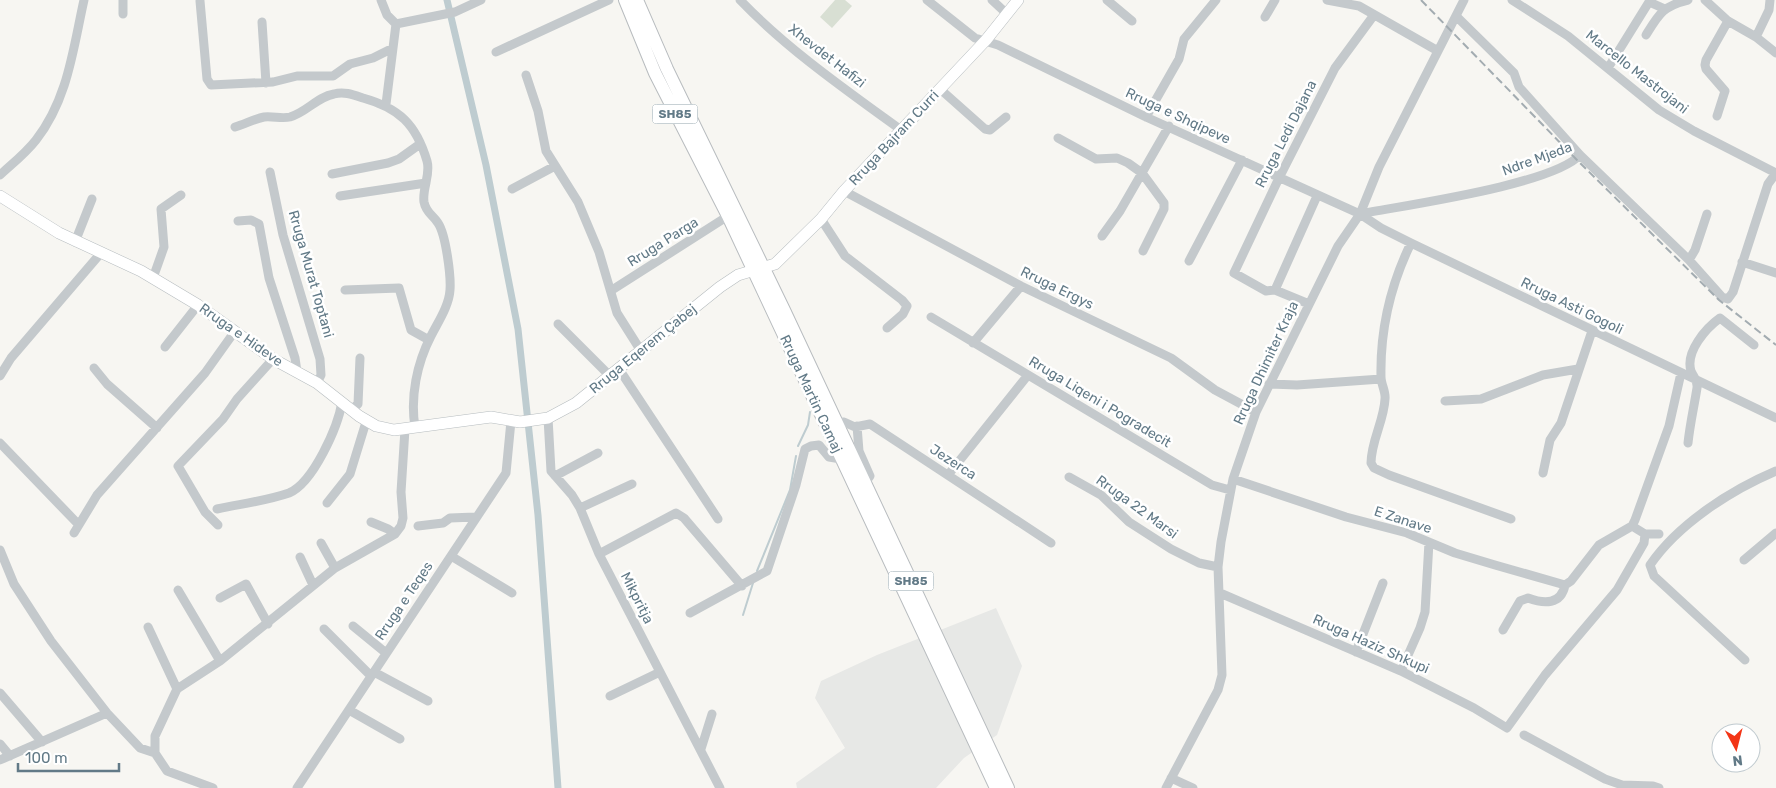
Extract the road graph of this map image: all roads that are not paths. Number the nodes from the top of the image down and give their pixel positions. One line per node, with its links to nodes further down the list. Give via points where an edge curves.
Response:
1 (84, 0): 59 (street, via 71,66 58,104 35,141)
2 (123, 0): 24 (street)
3 (382, 0): 31 (street, via 387,15)
4 (481, 0): 31 (street, via 455,12)
5 (609, 0): 37 (street)
6 (625, 0): 71 (highway, Rruga Martin Camaj / SH85, via 655,73)
7 (637, 0): 82 (highway, Rruga Martin Camaj / SH85)
8 (740, 0): 49 (street, Xhevdet Hafizi, via 757,18 834,81)
9 (927, 0): 34 (street, Rruga e Shqipeve, via 975,38)
10 (992, 0): 23 (street)
11 (1018, 0): 23 (main road, Rruga Bajram Curri)
12 (1107, 0): 28 (street)
13 (1216, 0): 46 (street, via 1184,39 1179,59)
14 (1275, 0): 27 (street)
15 (1327, 0): 25 (street, via 1359,6)
16 (1464, 0): 26 (street, Rruga Dhimiter Kraja)
17 (1512, 0): 39 (street, Marcello Mastrojani, via 1568,36)
18 (1688, 0): 22 (street)
19 (1705, 0): 29 (street)
20 (1770, 0): 33 (street, via 1769,10)
21 (200, 1): 41 (street, via 208,83 214,86)
22 (1665, 9): 32 (street); 39 (street, via 1648,2)
23 (1006, 13): 34 (main road, Rruga Bajram Curri)
24 (123, 14)
25 (1374, 15): 36 (street); 60 (street, Rruga Ledi Dajana, via 1335,68)
26 (1456, 16): 36 (street, Rruga Dhimiter Kraja); 52 (street, via 1514,73 1519,87)
27 (1265, 17)
28 (1132, 21)
29 (1728, 21): 33 (street); 44 (street, via 1706,60 1706,69 1726,91)
30 (262, 22): 41 (street)
31 (396, 24): 35 (street)
32 (1646, 35)
33 (1756, 37): 38 (street)
34 (986, 40): 42 (main road, Rruga Bajram Curri); 46 (street, Rruga e Shqipeve)
35 (393, 48): 41 (street, via 350,64 332,76 297,76); 43 (street)
36 (1438, 51): 69 (street, Rruga Dhimiter Kraja, via 1379,167)
37 (496, 52)
38 (1776, 53)
39 (1608, 68): 57 (street, Marcello Mastrojani, via 1675,120)
40 (526, 75): 54 (street, via 546,151)
41 (266, 83)
42 (940, 89): 45 (street, via 985,129 990,130); 49 (main road, Rruga Bajram Curri)
43 (386, 104): 48 (street, via 347,93 335,93 290,117 264,118); 51 (street, via 401,115)
44 (1716, 116)
45 (1006, 117)
46 (1146, 117): 47 (street, Rruga e Shqipeve)
47 (1168, 126): 53 (street, Rruga e Shqipeve); 56 (street)
48 (235, 127)
49 (900, 130): 63 (main road, Rruga Bajram Curri)
50 (1058, 138): 56 (street, via 1096,159 1117,158)
51 (420, 144): 58 (street, via 388,163); 61 (street, via 429,172)
52 (1580, 155): 69 (street, Ndre Mjeda, via 1568,165 1510,185); 79 (street, Ndre Mjeda)
53 (1242, 160): 60 (street, Rruga e Shqipeve); 80 (street)
54 (555, 166): 62 (street); 87 (street, via 578,202)
55 (270, 172): 112 (street, Rruga Murat Toptani, via 283,235 316,341 321,369)
56 (1142, 173): 74 (street); 77 (street, via 1164,203)
57 (1776, 173): 81 (street, via 1768,184)
58 (332, 174)
59 (0, 175)
60 (1279, 178): 67 (street, Rruga e Shqipeve); 88 (street, Rruga Ledi Dajana, via 1234,273 1266,291)
61 (426, 183): 66 (street); 96 (street, via 426,211 439,224 444,236 450,290 448,302)
62 (512, 189)
63 (844, 191): 72 (main road, Rruga Bajram Curri); 85 (street, Rruga Ergys)
64 (0, 196): 75 (main road, Rruga e Hideve)
65 (181, 196): 84 (street, via 161,209 164,247)
66 (340, 196)
67 (1317, 196): 69 (street, Rruga e Shqipeve); 88 (street)
68 (92, 199): 75 (street)
69 (1360, 214): 76 (street, Rruga Asti Gogoli); 89 (street, Rruga Dhimiter Kraja, via 1338,246)
70 (1707, 214): 79 (street)
71 (728, 216): 82 (highway, Rruga Martin Camaj / SH85); 87 (street, Rruga Parga)
72 (822, 220): 82 (main road, Rruga Bajram Curri, via 775,264); 93 (street, via 846,256 907,306)
73 (238, 221): 105 (street, via 251,220 259,224 269,278)
74 (1102, 236)
75 (75, 242): 78 (main road, Rruga e Hideve)
76 (1411, 243): 95 (street, Rruga Asti Gogoli); 110 (street, via 1392,288 1382,345)
77 (1143, 251)
78 (100, 254): 84 (main road, Rruga e Hideve); 109 (street, via 11,358)
79 (1689, 260): 81 (street, Ndre Mjeda, via 1718,295 1728,299)
80 (1189, 261)
81 (1742, 262): 83 (street)
82 (758, 270): 100 (main road, Rruga Eqerem Çabej, via 738,276 720,287); 121 (highway, Rruga Martin Camaj / SH85); 128 (highway, Rruga Martin Camaj / SH85)
83 (1776, 273)
84 (153, 278): 90 (main road, Rruga e Hideve)
85 (1021, 286): 97 (street); 116 (street, Rruga Ergys, via 1171,358 1216,390)
86 (345, 290): 96 (street, via 399,288 411,330)
87 (612, 290): 100 (street, via 617,313)
88 (1275, 290): 89 (street)
89 (1309, 304): 113 (street, Rruga Dhimiter Kraja)
90 (198, 305): 94 (main road, Rruga e Hideve); 99 (street)
91 (931, 317): 97 (street, Rruga Liqeni i Pogradecit)
92 (558, 324): 106 (street)
93 (887, 328)
94 (235, 331): 102 (main road, Rruga e Hideve); 123 (street, via 205,373)
95 (1592, 331): 104 (street); 107 (street, Rruga Asti Gogoli)
96 (428, 340): 124 (street, via 413,394)
97 (973, 343): 108 (street, Rruga Liqeni i Pogradecit)
98 (1754, 345): 111 (street, via 1720,318 1693,350 1691,370)
99 (165, 347)
100 (641, 352): 106 (main road, Rruga Eqerem Çabej)
101 (360, 358): 115 (street, via 358,404)
102 (273, 359): 105 (main road, Rruga e Hideve); 146 (street, via 178,466 205,512)
103 (94, 368): 123 (street, via 106,384)
104 (1578, 369): 114 (street, via 1543,374 1481,399); 130 (street, via 1561,423 1550,440)
105 (297, 372): 112 (main road, Rruga e Hideve)
106 (614, 372): 118 (main road, Rruga Eqerem Çabej, via 576,403); 142 (street)
107 (1681, 372): 111 (street, Rruga Asti Gogoli); 148 (street, via 1676,403 1657,464)
108 (1028, 375): 131 (street); 137 (street, Rruga Liqeni i Pogradecit, via 1212,485)
109 (0, 376)
110 (1381, 379): 113 (street); 143 (street, via 1386,396 1371,456 1374,468)
111 (1697, 380): 117 (street, Rruga Asti Gogoli); 125 (street)
112 (318, 383): 115 (main road, Rruga e Hideve)
113 (1269, 384): 116 (street, Rruga Dhimiter Kraja)
114 (1445, 401)
115 (346, 406): 119 (main road, Rruga e Hideve); 140 (street, via 326,450 294,490)
116 (1256, 412): 134 (street, Rruga Dhimiter Kraja)
117 (1776, 418)
118 (543, 419): 120 (main road, Rruga Eqerem Çabej); 132 (street, via 549,466)
119 (366, 422): 124 (main road, Rruga e Hideve, via 385,429); 138 (street, via 350,474)
120 (515, 422): 124 (main road, Rruga e Hideve, via 491,418); 141 (street, Rruga e Teqes, via 508,468)
121 (836, 423): 122 (street, Jezerca); 136 (highway, Rruga Martin Camaj / SH85)
122 (857, 426): 131 (street, Jezerca, via 870,424); 136 (street, via 859,451 870,476)
123 (157, 428): 145 (street, via 97,495)
124 (410, 428): 151 (street, via 401,492 403,518)
125 (1688, 442)
126 (0, 443): 145 (street)
127 (598, 453): 132 (street)
128 (841, 459): 167 (street, via 829,457 819,445 805,449 770,567); 205 (highway, Rruga Martin Camaj / SH85)
129 (1776, 471): 180 (street, via 1721,500 1675,537 1650,565 1654,576)
130 (1543, 473)
131 (948, 475): 156 (street, Jezerca)
132 (554, 476): 139 (street, Mikpritja, via 572,494)
133 (1069, 478): 162 (street, Rruga 22 Marsi, via 1101,495 1129,522 1171,549 1200,563)
134 (1233, 478): 137 (street, Rruga Dhimiter Kraja); 155 (street, E Zanave)
135 (632, 484): 139 (street)
136 (864, 484): 206 (highway, Rruga Martin Camaj / SH85)
137 (1230, 490): 162 (street, Rruga Dhimiter Kraja)
138 (327, 503)
139 (580, 508): 158 (street, Mikpritja)
140 (217, 509)
141 (475, 517): 147 (street, via 450,518 443,523); 159 (street, Rruga e Teqes)
142 (718, 519)
143 (1511, 519)
144 (371, 522): 151 (street)
145 (78, 524): 149 (street)
146 (218, 525)
147 (418, 526)
148 (1632, 526): 152 (street); 166 (street, via 1599,545)
149 (74, 533)
150 (1776, 533): 161 (street)
151 (395, 534): 163 (street)
152 (1645, 534): 153 (street); 182 (street, Rruga Haziz Shkupi, via 1644,543 1617,590 1545,675 1507,728)
153 (1658, 534)
154 (320, 542): 163 (street)
155 (1429, 542): 166 (street, E Zanave, via 1487,563); 182 (street, via 1425,612)
156 (1051, 543)
157 (0, 550): 190 (street, via 19,592 51,641)
158 (599, 554): 167 (street, via 676,514 684,518); 183 (street, Mikpritja)
159 (450, 556): 169 (street); 179 (street, Rruga e Teqes)
160 (300, 557): 165 (street)
161 (1744, 560)
162 (1218, 567): 170 (street, Rruga Dhimiter Kraja)
163 (335, 568): 165 (street)
164 (1382, 583): 178 (street)
165 (313, 585): 173 (street)
166 (1565, 585): 177 (street, via 1564,591 1550,603 1542,604 1528,598 1520,602)
167 (742, 586): 172 (street)
168 (178, 590): 181 (street)
169 (512, 593)
170 (1220, 593): 178 (street, Rruga Haziz Shkupi); 200 (street, Rruga Dhimiter Kraja, via 1222,674 1218,690)
171 (220, 598): 173 (street, via 246,584)
172 (690, 613)
173 (268, 624): 181 (street)
174 (353, 626): 179 (street)
175 (148, 627): 185 (street)
176 (324, 629): 184 (street)
177 (1503, 630)
178 (1356, 652): 182 (street, Rruga Haziz Shkupi)
179 (386, 653): 184 (street, Rruga e Teqes)
180 (1745, 660)
181 (220, 661): 185 (street)
182 (1401, 671)
183 (660, 672): 187 (street); 196 (street, Mikpritja)
184 (373, 674): 188 (street); 189 (street, Rruga e Teqes)
185 (177, 689): 197 (street, via 155,736)
186 (0, 693): 194 (street)
187 (610, 696)
188 (428, 701)
189 (349, 710): 193 (street); 203 (street, Rruga e Teqes)
190 (107, 713): 194 (street); 197 (street, via 140,748)
191 (712, 714): 196 (street)
192 (1524, 735): 201 (street)
193 (400, 739)
194 (42, 742): 198 (street)
195 (0, 744): 198 (street)
196 (700, 749): 204 (street, Mikpritja)
197 (155, 753): 202 (street, via 167,771)
198 (10, 756): 199 (street)
199 (0, 760)
200 (1171, 778): 207 (street, Rruga Dhimiter Kraja); 208 (street)
201 (1621, 787): 209 (street)
202 (213, 788)
203 (297, 788)
204 (720, 788)
205 (996, 788)
206 (1008, 788)
207 (1166, 788)
208 (1192, 788)
209 (1659, 788)

